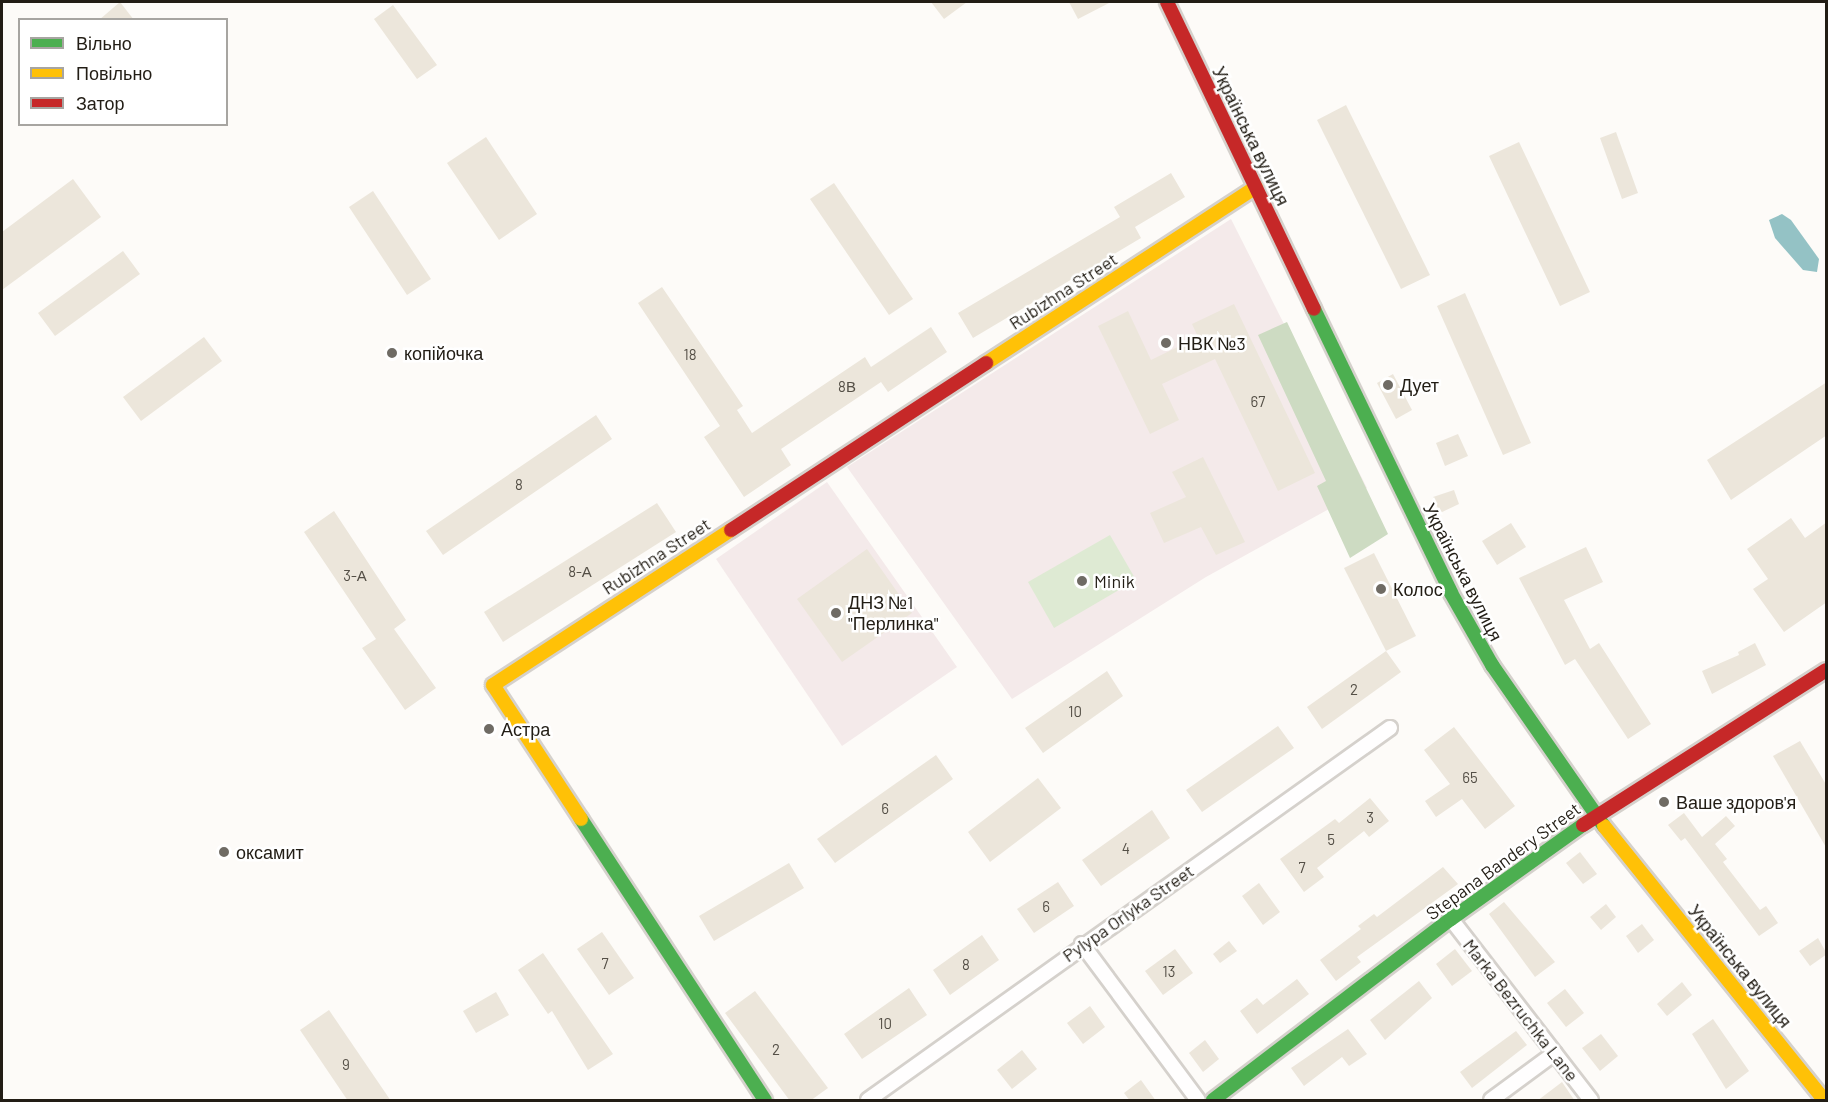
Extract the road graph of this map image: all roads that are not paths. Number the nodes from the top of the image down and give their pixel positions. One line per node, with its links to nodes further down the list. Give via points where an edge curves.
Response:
1 (1167, 2): 2 (street, Українська вулиця)
2 (1256, 187): 5 (street, Українська вулиця, via 1450,593 1492,665); 9 (street, Rubizhna Street, via 493,685)
3 (1827, 670): 5 (street, Stepana Bandery Street)
4 (1390, 728): 7 (street, Pylypa Orlyka Street)
5 (1596, 816): 6 (street, Stepana Bandery Street); 15 (street, Українська вулиця)
6 (1451, 919): 8 (street, Marka Bezruchka Lane); 12 (street, Stepana Bandery Street)
7 (1082, 944): 10 (street, Pylypa Orlyka Street); 11 (street)
8 (1555, 1053): 13 (street); 14 (street, Marka Bezruchka Lane)
9 (765, 1101)
10 (868, 1101)
11 (1198, 1101)
12 (1214, 1101)
13 (1491, 1101)
14 (1591, 1101)
15 (1824, 1101)

